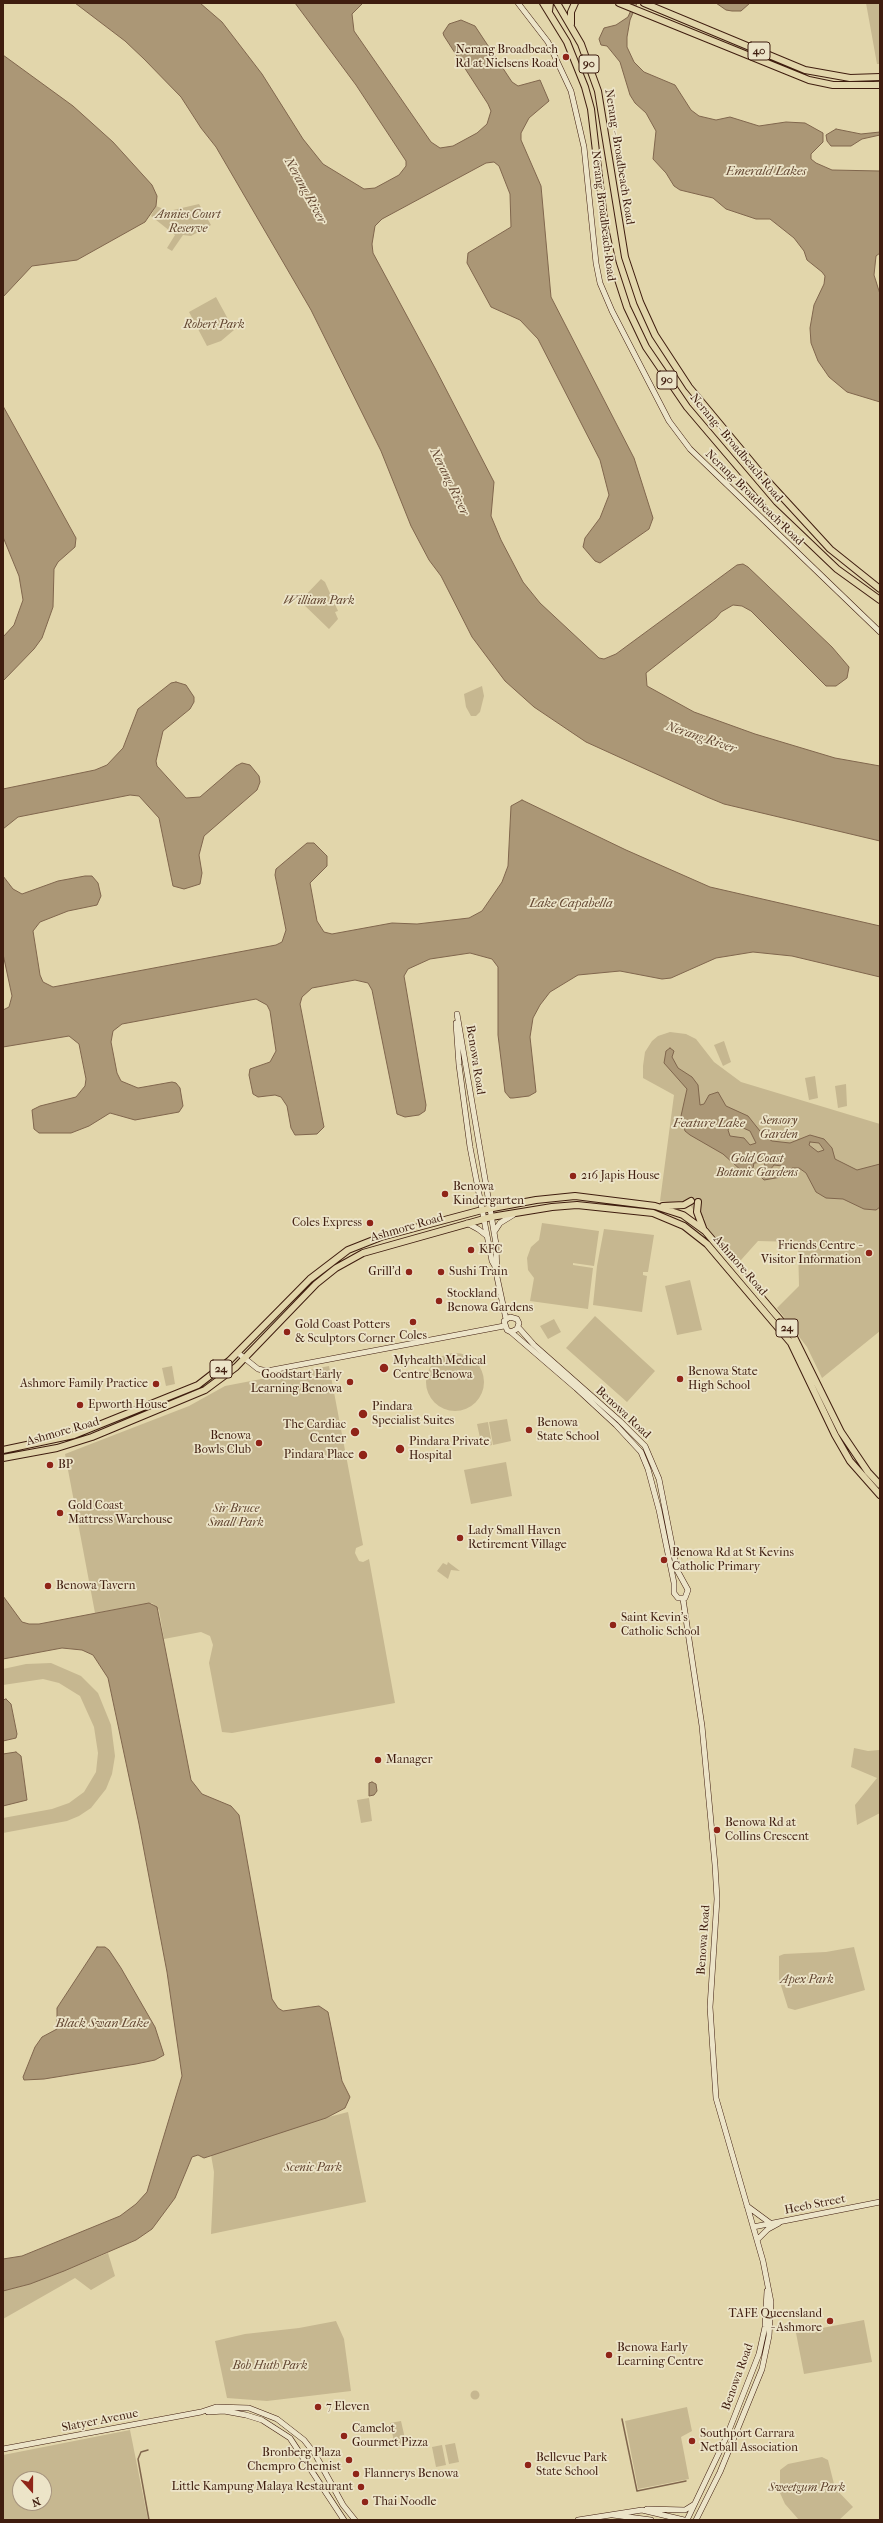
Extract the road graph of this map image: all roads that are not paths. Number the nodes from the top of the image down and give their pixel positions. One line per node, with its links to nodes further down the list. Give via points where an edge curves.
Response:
1 (518, 3): 14 (main road, Nerang Broadbeach Road, via 548,42 571,91 584,147 600,283 669,421 690,449)
2 (543, 3): 8 (main road, Nerang - Broadbeach Road / 90)
3 (550, 3): 8 (main road)
4 (558, 3): 9 (main road, Nerang - Broadbeach Road / 90)
5 (575, 3): 9 (main road, via 571,12)
6 (620, 3): 11 (main road, 40, via 809,80 832,85)
7 (644, 3): 10 (main road, 40, via 806,70 850,78)
8 (549, 11): 13 (main road, Nerang - Broadbeach Road / 90, via 573,53 585,87 593,124 611,258 627,307 646,347 691,413 772,507 837,569)
9 (571, 24): 12 (main road, Nerang - Broadbeach Road / 90, via 588,59 602,105 616,208 628,269 655,335 689,386 763,476 830,549)
10 (880, 77)
11 (880, 85)
12 (880, 589)
13 (880, 600)
14 (880, 632)
15 (691, 1201): 17 (main road, via 684,1205)
16 (698, 1202): 24 (main road, via 700,1221)
17 (655, 1206): 18 (main road, Ashmore Road / 24, via 576,1196); 24 (main road, Ashmore Road / 24, via 683,1215)
18 (490, 1208): 19 (main road, Ashmore Road / 24); 19 (main road, Benowa Road, via 457,1014 459,1065); 21 (main road, Benowa Road)
19 (482, 1210): 22 (main road, Benowa Road); 32 (main road, Ashmore Road / 24, via 381,1237 348,1250 310,1279)
20 (519, 1211): 21 (main road, Ashmore Road / 24); 25 (main road, via 500,1223); 37 (main road, Ashmore Road / 24, via 577,1206 638,1211 666,1218 692,1231 714,1251 791,1343 838,1442 850,1461)
21 (491, 1217): 22 (main road, Ashmore Road / 24); 25 (main road, Benowa Road)
22 (484, 1219): 23 (main road, Ashmore Road / 24); 26 (main road, Benowa Road)
23 (466, 1223): 26 (main road); 33 (main road, Ashmore Road / 24, via 363,1253 336,1268 311,1288)
24 (705, 1231): 36 (main road, Ashmore Road / 24, via 793,1335 841,1432 864,1467)
25 (494, 1233): 27 (main road, Benowa Road)
26 (488, 1237): 27 (main road, Benowa Road, via 492,1261)
27 (496, 1268): 28 (main road, Benowa Road)
28 (508, 1318): 29 (main road); 30 (main road, Benowa Road, via 517,1319)
29 (504, 1326): 31 (main road, Benowa Road); 33 (main road, via 267,1371 258,1369)
30 (518, 1327): 31 (main road); 38 (main road, Benowa Road, via 534,1345 645,1446 659,1480 677,1570)
31 (512, 1332): 39 (main road, Benowa Road, via 616,1425 641,1452 658,1510)
32 (238, 1353): 33 (main road); 34 (main road, Ashmore Road / 24, via 213,1376 187,1390 74,1434)
33 (244, 1359): 35 (main road, Ashmore Road / 24, via 212,1385 180,1402 69,1444)
34 (3, 1450)
35 (3, 1458)
36 (880, 1485)
37 (880, 1495)
38 (683, 1585): 39 (main road); 40 (main road, via 688,1592)
39 (674, 1589): 40 (main road, via 676,1597)
40 (683, 1599): 42 (main road, Benowa Road, via 701,1719 717,1899 710,2012 716,2098)
41 (880, 2202): 43 (main road, Heeb Street)
42 (747, 2206): 44 (main road); 45 (main road, Benowa Road)
43 (783, 2221): 44 (main road, Heeb Street); 46 (main road, via 768,2229)
44 (770, 2223): 45 (main road, Heeb Street)
45 (753, 2227): 46 (main road, Benowa Road)
46 (757, 2240): 47 (main road, Benowa Road)
47 (767, 2278): 50 (main road, Benowa Road, via 764,2327 759,2354 726,2438); 58 (main road, Benowa Road, via 771,2323 762,2369 720,2472)
48 (201, 2412): 49 (main road, Slatyer Avenue); 53 (main road, Slatyer Avenue, via 224,2411 246,2415 274,2426 290,2438); 54 (main road, Slatyer Avenue, via 216,2407 238,2407 262,2412 280,2421 294,2431 315,2454 338,2497)
49 (3, 2449)
50 (695, 2503): 51 (main road, via 685,2510); 57 (main road, Benowa Road)
51 (642, 2510): 52 (main road); 57 (main road)
52 (606, 2514): 55 (main road); 56 (main road)
53 (344, 2520)
54 (356, 2520)
55 (578, 2520)
56 (651, 2520)
57 (685, 2520)
58 (696, 2520)

